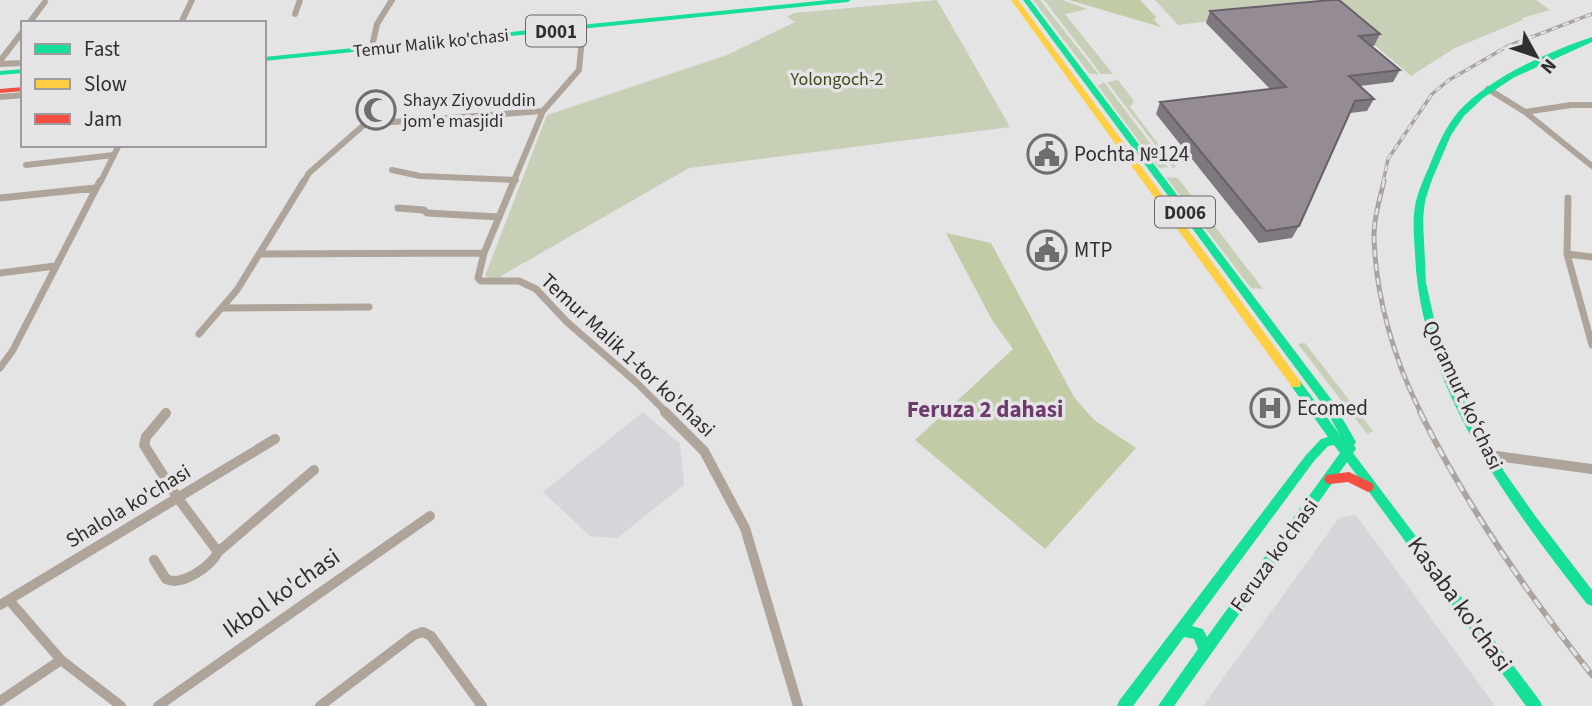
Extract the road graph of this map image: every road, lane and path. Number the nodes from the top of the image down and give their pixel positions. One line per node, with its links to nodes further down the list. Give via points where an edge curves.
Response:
1 (192, 0): 11 (street)
2 (300, 0): 9 (street)
3 (392, 0): 15 (street, via 377,23)
4 (797, 0): 15 (main road, Temur Malik ko'chasi / D001)
5 (848, 0): 12 (main road, Temur Malik ko'chasi / D001)
6 (1014, 0): 17 (main road, D006)
7 (1026, 0): 16 (main road, D006)
8 (45, 2): 10 (street)
9 (295, 14)
10 (31, 21)
11 (182, 21)
12 (583, 28): 19 (main road, Temur Malik ko'chasi / D001); 32 (street, Temur Malik 1-tor ko'chasi, via 579,70)
13 (21, 34): 20 (street)
14 (1592, 40): 27 (main road, Qoramurt koʻchasi)
15 (373, 42): 18 (main road, Temur Malik ko'chasi / D001)
16 (1060, 44): 17 (main road); 59 (main road, D006, via 1328,402)
17 (1048, 46): 60 (main road, Kasaba ko'chasi / D006, via 1309,406)
18 (266, 53)
19 (266, 59)
20 (0, 63): 21 (street)
21 (21, 63)
22 (21, 73): 23 (main road)
23 (0, 76)
24 (21, 81): 25 (main road)
25 (0, 83)
26 (21, 89): 28 (main road)
27 (1489, 90): 33 (street); 65 (main road, Qoramurt koʻchasi, via 1460,116 1434,158 1420,202 1415,252 1427,323 1464,407)
28 (0, 91)
29 (21, 95): 30 (street)
30 (0, 97)
31 (1592, 105): 33 (street)
32 (543, 111): 39 (street, Temur Malik 1-tor ko'chasi); 46 (street, via 365,124 309,173)
33 (1525, 112): 37 (street)
34 (118, 147): 35 (street)
35 (114, 155): 36 (street); 40 (street)
36 (26, 165)
37 (1592, 166)
38 (392, 170): 39 (street, via 420,176)
39 (516, 180): 44 (street, Temur Malik 1-tor ko'chasi)
40 (95, 188): 41 (street); 49 (street)
41 (0, 198)
42 (1568, 198): 47 (street)
43 (398, 208): 44 (street)
44 (499, 217): 45 (street, Temur Malik 1-tor ko'chasi)
45 (484, 253): 46 (street); 86 (street, Temur Malik 1-tor ko'chasi, via 479,280 519,281 536,289 704,451 745,528)
46 (259, 254): 52 (street)
47 (1567, 254): 48 (street); 54 (street)
48 (1592, 257)
49 (55, 266): 50 (street); 55 (street)
50 (0, 273)
51 (369, 307): 52 (street)
52 (224, 308): 53 (street)
53 (199, 334)
54 (1592, 345)
55 (13, 350): 56 (street); 57 (street)
56 (0, 352)
57 (0, 368)
58 (166, 413): 70 (street, via 144,445)
59 (1341, 426): 60 (main road); 63 (main road, D006)
60 (1322, 431): 62 (main road, Kasaba ko'chasi); 66 (main road, Feruza ko'chasi)
61 (275, 439): 70 (street, Shalola ko'chasi)
62 (1335, 439): 63 (main road); 64 (main road, Kasaba ko'chasi); 66 (main road, Feruza ko'chasi, via 1322,444)
63 (1350, 442): 64 (main road, Feruza ko'chasi); 71 (main road, Kasaba ko'chasi)
64 (1348, 455): 69 (main road, Feruza ko'chasi); 71 (main road, Kasaba ko'chasi)
65 (1492, 455): 67 (street); 75 (main road, Qoramurt koʻchasi, via 1535,523); 76 (main road, Qoramurt koʻchasi, via 1531,524)
66 (1310, 458): 78 (main road, Feruza ko'chasi)
67 (1592, 469)
68 (314, 470): 73 (street)
69 (1330, 479): 71 (main road, via 1357,480); 79 (main road, Feruza ko'chasi)
70 (177, 497): 73 (street); 77 (street, Shalola ko'chasi)
71 (1385, 503): 89 (main road, Kasaba ko'chasi)
72 (429, 516): 83 (street, Ikbol ko'chasi)
73 (218, 552): 74 (street, via 173,583)
74 (154, 561)
75 (1592, 593)
76 (1592, 600)
77 (4, 603): 80 (street)
78 (1181, 630): 79 (main road, via 1198,634); 87 (main road, Feruza ko'chasi)
79 (1206, 650): 88 (main road, Feruza ko'chasi)
80 (61, 660): 81 (street); 82 (street)
81 (0, 702)
82 (121, 706)
83 (158, 706)
84 (320, 706): 85 (street, via 424,632)
85 (482, 706)
86 (798, 706)
87 (1124, 706)
88 (1165, 706)
89 (1535, 706)

